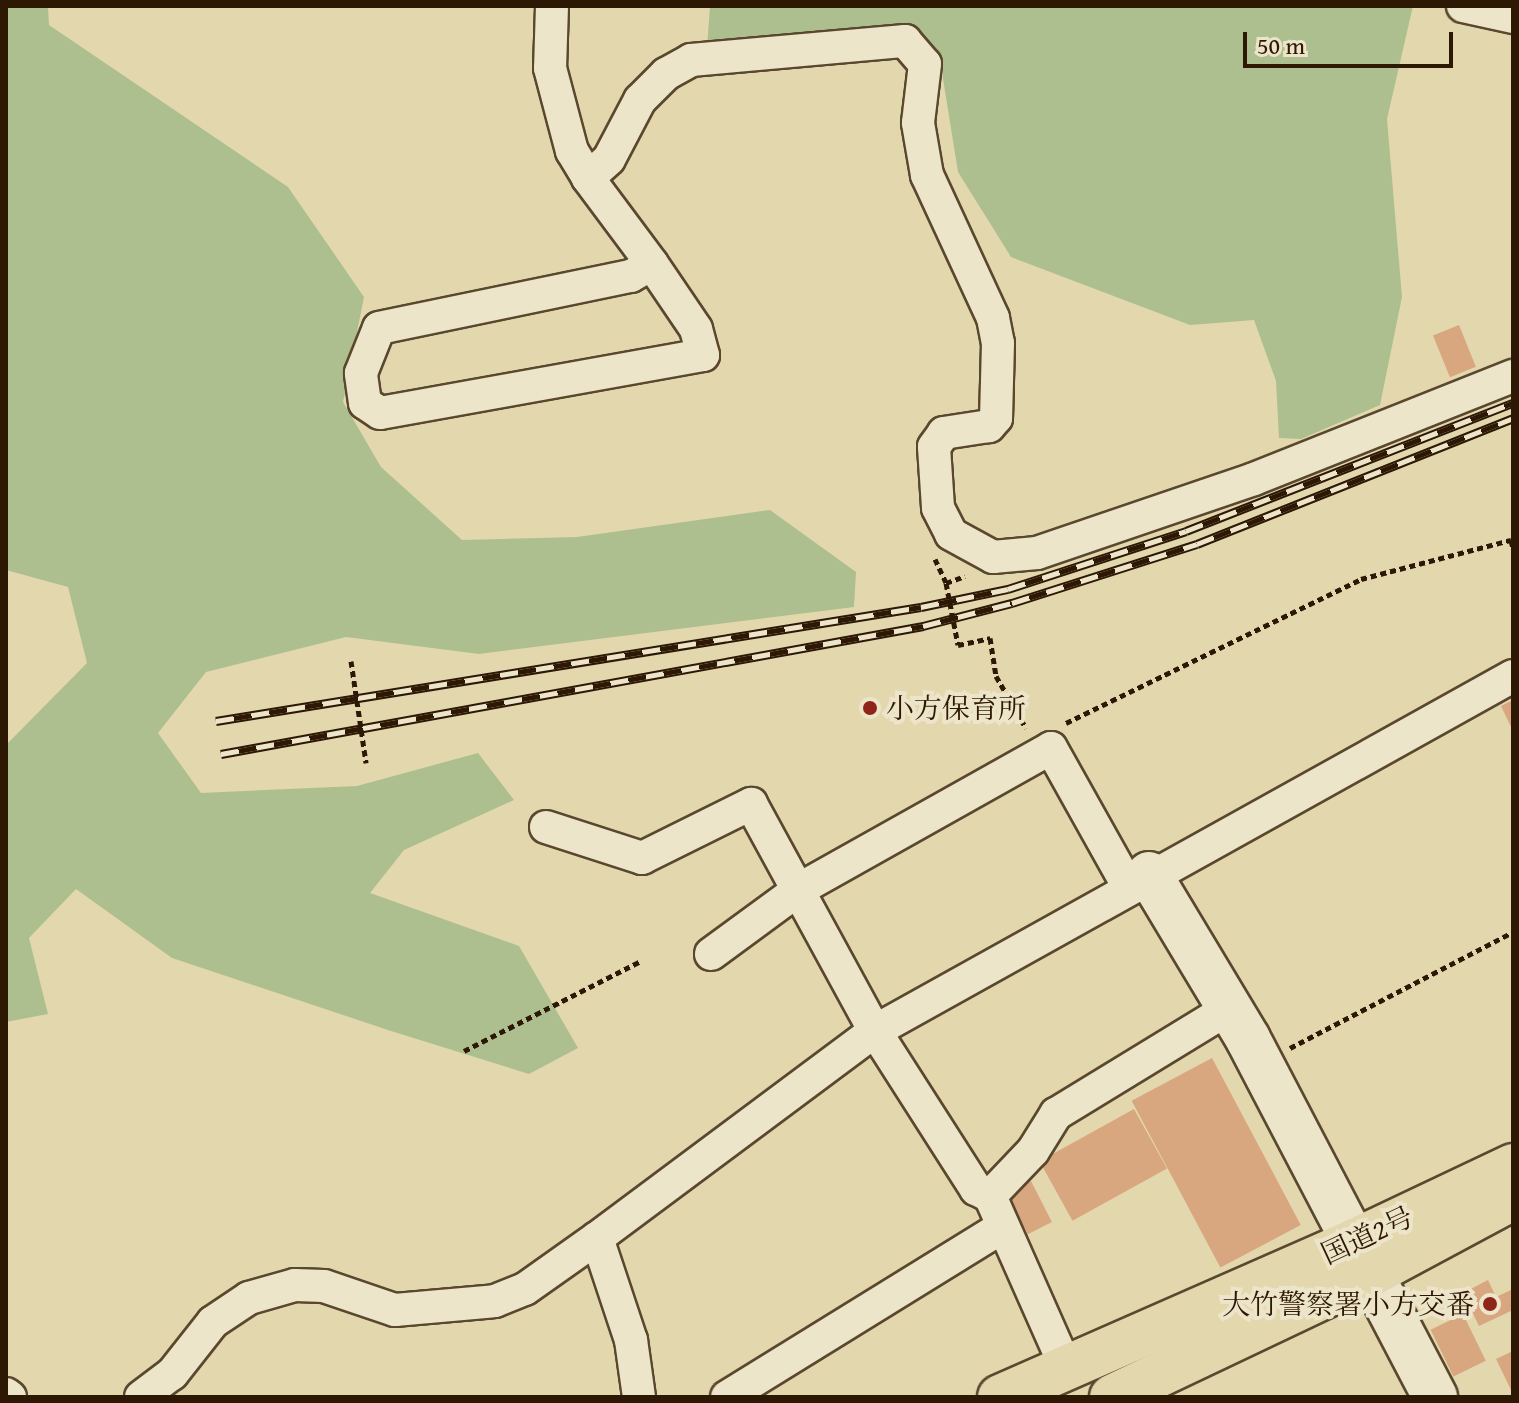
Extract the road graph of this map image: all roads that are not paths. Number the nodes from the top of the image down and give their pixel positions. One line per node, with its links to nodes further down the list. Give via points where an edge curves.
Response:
1 (552, 6): 4 (street, via 550,68 572,151)
2 (1463, 6): 3 (street)
3 (1513, 17)
4 (588, 178): 5 (street); 6 (street, via 609,159 640,100 666,74 691,60 905,41 925,64 918,123 927,175 993,318 998,343 996,418 989,426 944,433 934,447 938,508 951,534 993,557 1037,553 1254,479)
5 (652, 264): 5 (street, via 696,329 703,355 380,413 365,403 361,373 379,328 631,276)
6 (1513, 376)
7 (1513, 676): 9 (street)
8 (546, 827): 10 (street, via 642,858 751,804)
9 (1138, 880): 10 (street, via 1051,748); 12 (street); 13 (street)
10 (798, 890): 11 (street); 13 (street)
11 (711, 954)
12 (1228, 1009): 14 (street, via 1056,1114 1033,1151); 18 (street)
13 (875, 1031): 14 (street, via 976,1189); 17 (street)
14 (990, 1196): 16 (street)
15 (1511, 1196): 18 (highway, 国道2号)
16 (1002, 1227): 19 (street); 22 (street)
17 (597, 1238): 20 (street, via 525,1289 495,1301 395,1310 324,1286 295,1285 249,1298 213,1322 172,1374); 21 (street, via 631,1340)
18 (1363, 1258): 19 (highway, 国道2号); 24 (highway, 国道2号); 25 (street)
19 (1067, 1370): 23 (highway, 国道2号)
20 (141, 1397)
21 (639, 1397)
22 (727, 1397)
23 (1000, 1397)
24 (1112, 1397)
25 (1435, 1397)

